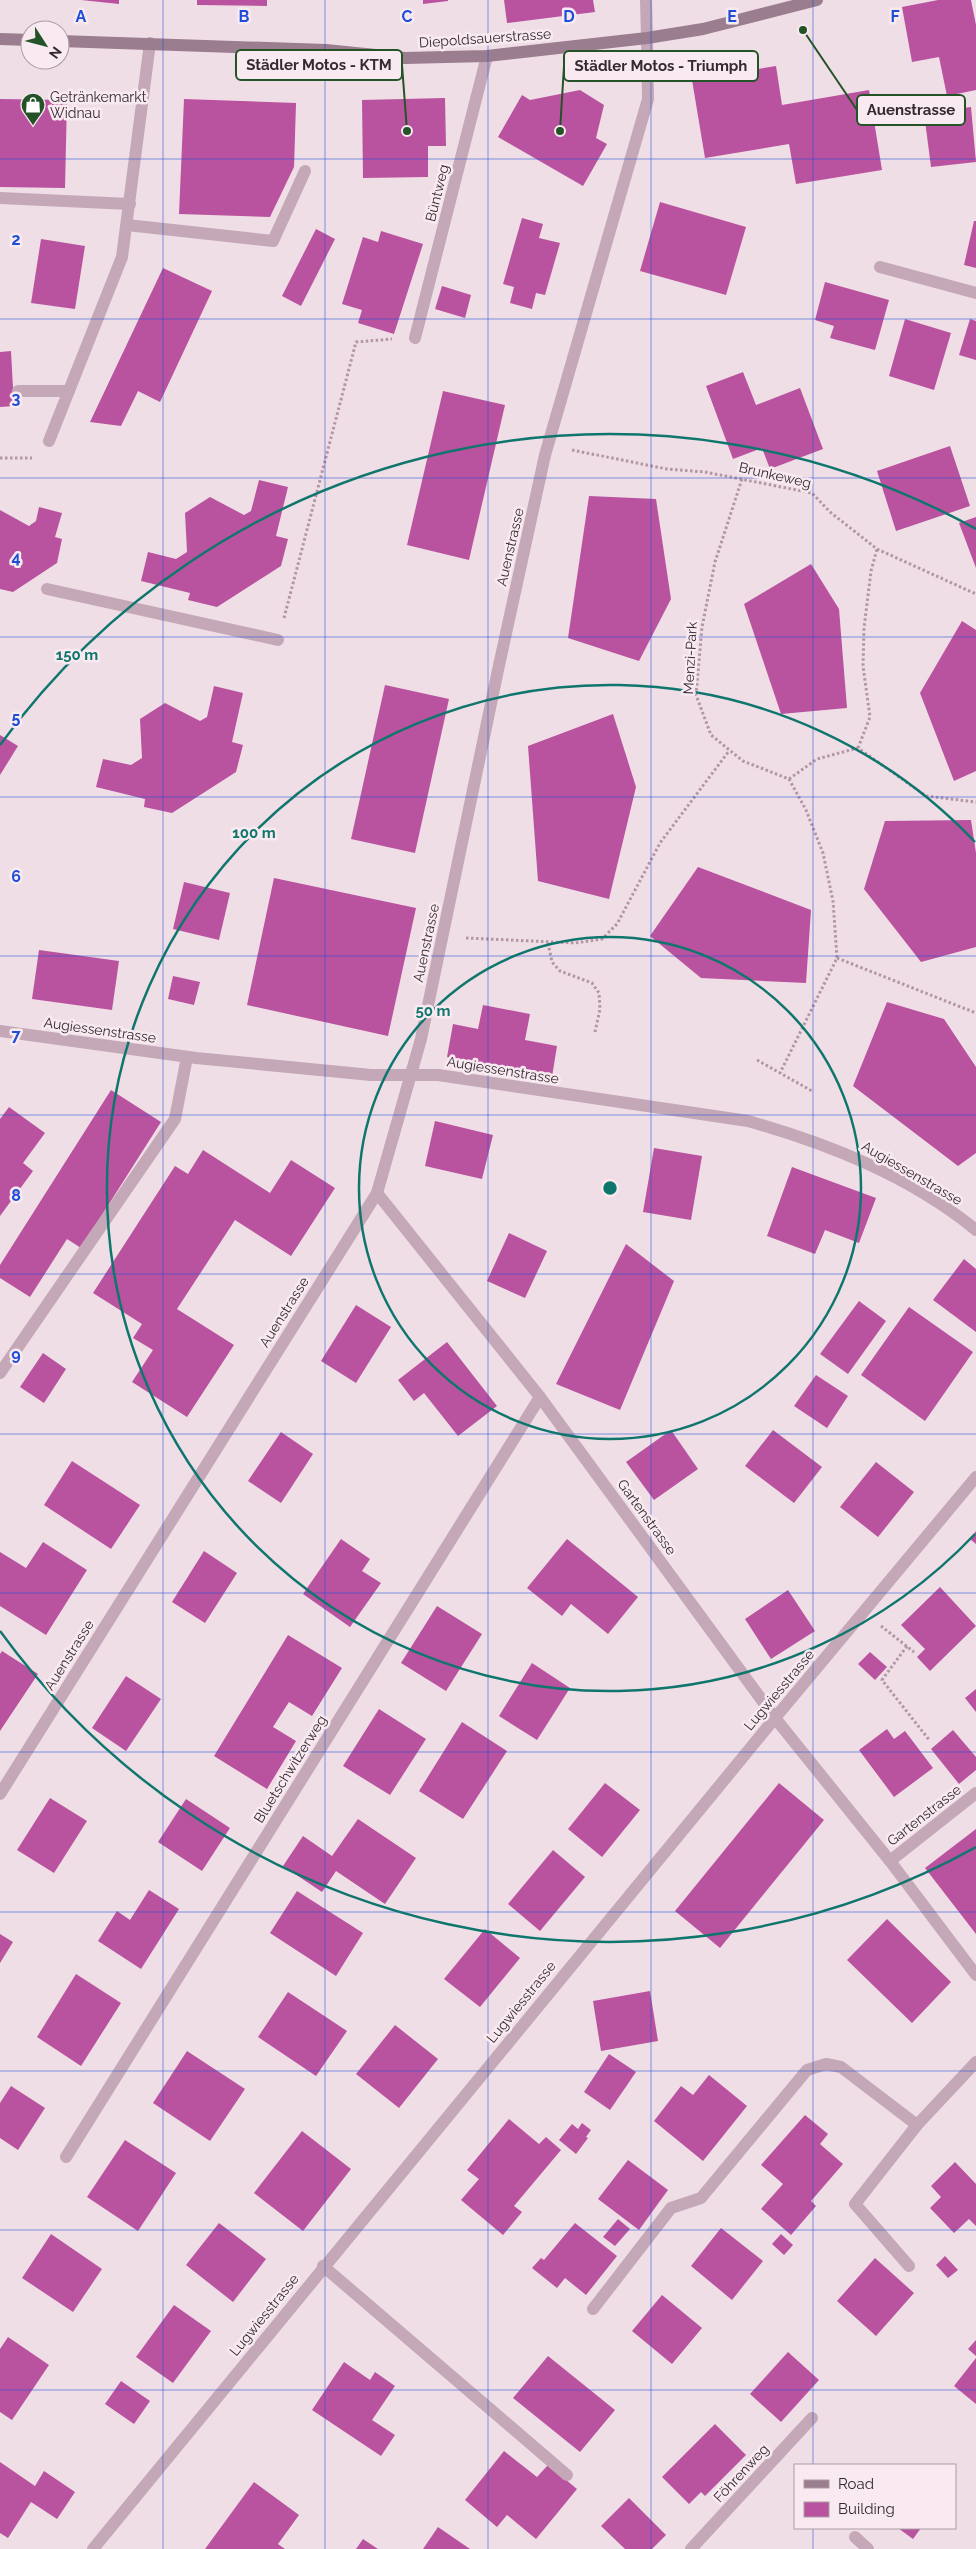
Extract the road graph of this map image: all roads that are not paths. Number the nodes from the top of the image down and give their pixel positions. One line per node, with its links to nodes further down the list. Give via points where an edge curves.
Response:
1 (646, 0): 3 (street, Auenstrasse)
2 (818, 0): 3 (main road, Diepoldsauerstrasse, via 702,29)
3 (647, 38): 8 (main road, Diepoldsauerstrasse); 23 (street, Auenstrasse, via 648,99 546,455 421,1039)
4 (0, 39): 5 (main road)
5 (20, 40)
6 (70, 41): 7 (main road, Diepoldsauerstrasse)
7 (150, 43): 8 (main road, Diepoldsauerstrasse, via 326,50 405,58); 11 (street)
8 (487, 56): 15 (street, Büntweg)
9 (305, 171): 12 (street, via 273,241)
10 (0, 198): 11 (street)
11 (130, 204): 12 (street)
12 (127, 225): 17 (street, via 122,258)
13 (880, 268): 14 (street)
14 (976, 292)
15 (415, 338)
16 (18, 391): 17 (street)
17 (69, 392): 18 (street)
18 (48, 441)
19 (47, 589): 20 (street)
20 (278, 640)
21 (0, 1031): 22 (street, Augiessenstrasse)
22 (187, 1057): 23 (street, Augiessenstrasse, via 371,1075); 26 (street, via 175,1119)
23 (410, 1074): 24 (street, Auenstrasse); 25 (street, Augiessenstrasse, via 748,1122 797,1135 852,1156 934,1201)
24 (377, 1193): 27 (street, Gartenstrasse); 31 (street, Auenstrasse)
25 (976, 1230)
26 (0, 1372)
27 (540, 1397): 29 (street, Gartenstrasse); 36 (street, Bluetschwitzerweg)
28 (976, 1477): 29 (street, Lugwiesstrasse)
29 (775, 1718): 32 (street, Gartenstrasse); 37 (street, Lugwiesstrasse)
30 (976, 1793): 32 (street, Gartenstrasse)
31 (0, 1794)
32 (890, 1861): 33 (street, Gartenstrasse)
33 (976, 1975)
34 (976, 2062): 35 (street)
35 (916, 2125): 38 (street, via 855,2204); 39 (street, via 841,2067 826,2064 806,2070 701,2198 671,2208)
36 (66, 2157)
37 (323, 2266): 41 (street); 43 (street, Lugwiesstrasse)
38 (909, 2266)
39 (592, 2309)
40 (812, 2418): 44 (street, Föhrenweg)
41 (567, 2475)
42 (856, 2537): 45 (street)
43 (93, 2549)
44 (691, 2549)
45 (868, 2549)

